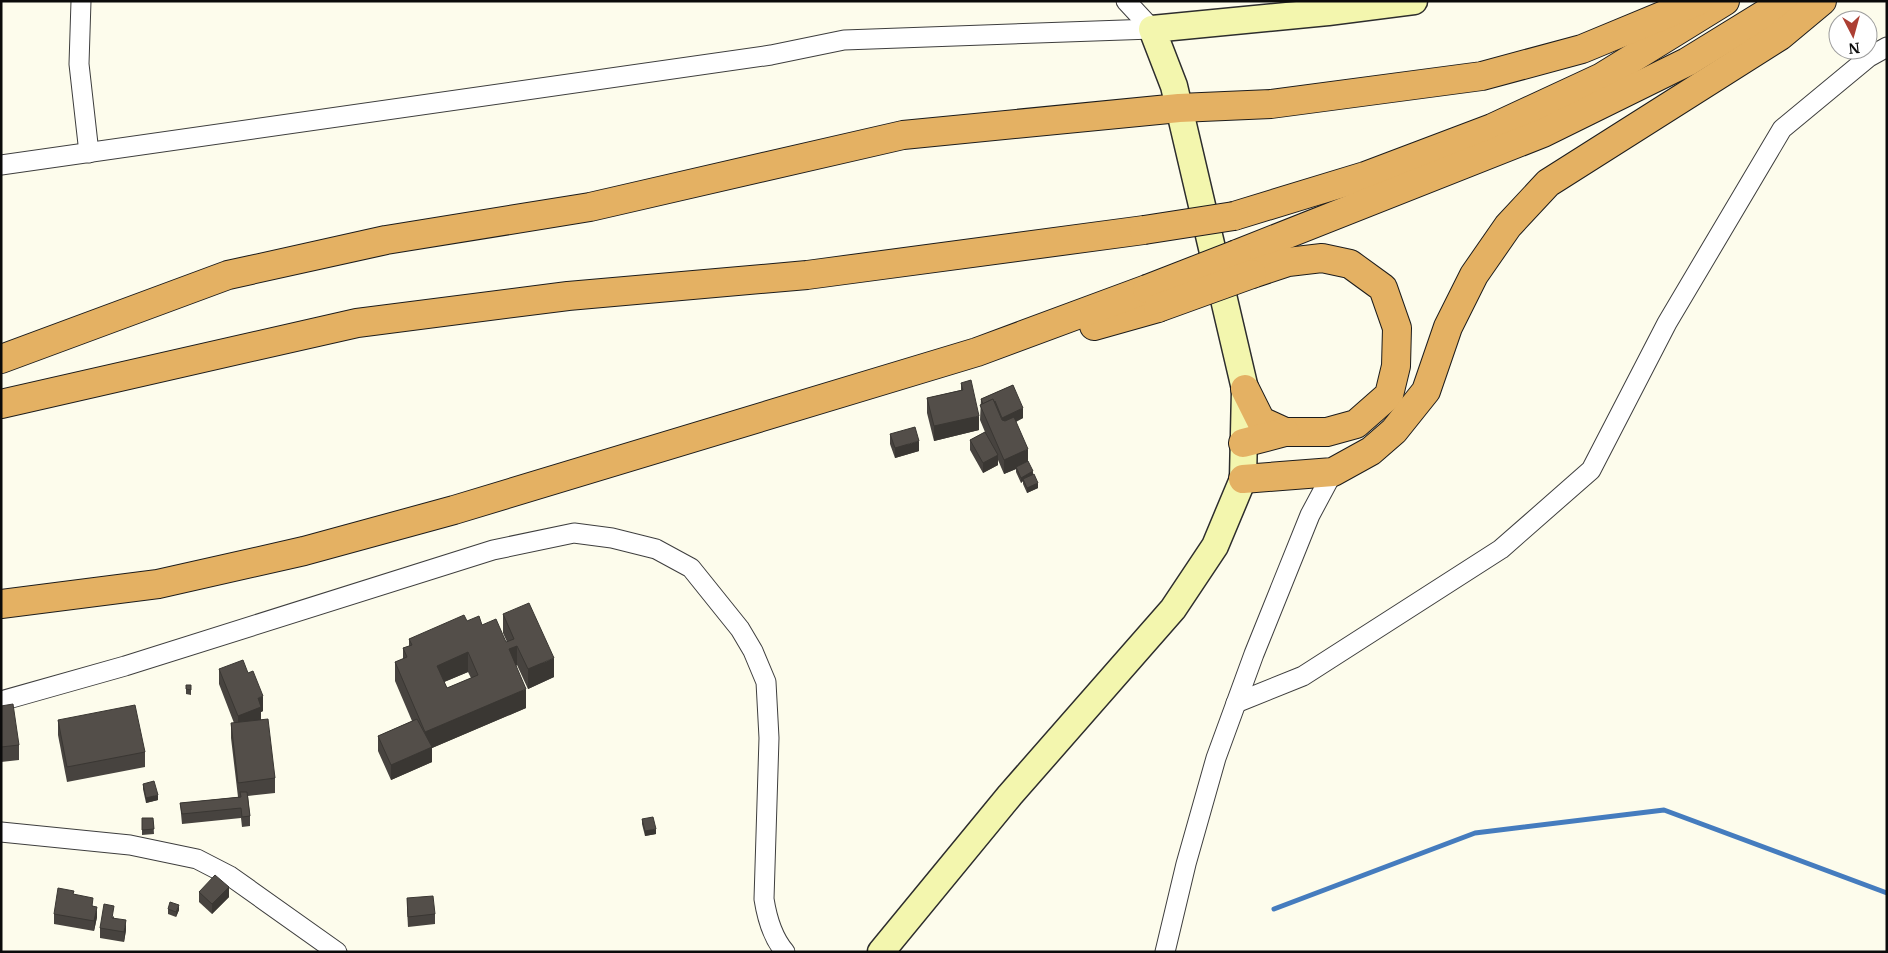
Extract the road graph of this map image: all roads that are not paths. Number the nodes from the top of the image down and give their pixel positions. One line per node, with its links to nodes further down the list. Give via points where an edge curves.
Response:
1 (81, 1): 11 (street, via 79,64)
2 (1126, 1): 8 (street)
3 (1414, 1): 8 (main road)
4 (1698, 1): 10 (highway, via 1582,49 1482,76 1271,104)
5 (1725, 1): 16 (highway, bridge, via 1602,77 1492,128 1365,176 1234,216 807,276 568,296 357,323)
6 (1786, 1): 13 (highway, via 1687,62 1543,133)
7 (1822, 1): 19 (highway, via 1780,36 1548,183 1508,226 1474,274 1448,327 1426,391 1383,441)
8 (1152, 29): 10 (main road); 11 (street, via 844,40 772,55)
9 (1887, 47): 23 (street, via 1869,57 1782,129 1667,323 1591,470 1492,554 1303,676)
10 (1179, 108): 14 (highway, via 903,135 590,208 386,240 228,275); 15 (main road)
11 (89, 153): 12 (street)
12 (1, 166)
13 (1244, 264): 17 (highway, via 1322,258 1350,264 1383,288 1397,328 1396,366 1389,395 1356,424 1326,432); 21 (highway, bridge, via 1153,299 463,507 304,551 158,584)
14 (1, 359)
15 (1245, 389): 17 (highway, via 1261,421); 18 (main road)
16 (1, 404)
17 (1285, 432): 18 (highway)
18 (1244, 443): 20 (main road)
19 (1333, 472): 20 (highway); 23 (street, via 1310,515)
20 (1243, 479): 27 (main road, via 1215,546 1173,609 1010,795)
21 (1, 604)
22 (1, 701): 26 (street, via 125,666 493,550 574,533 656,549 691,568 713,594 740,628 766,682 769,738 764,899 767,919)
23 (1236, 702): 28 (street, via 1210,778)
24 (1, 832): 25 (street, via 130,845 197,859 230,876)
25 (337, 952)
26 (785, 952)
27 (881, 952)
28 (1165, 952)

